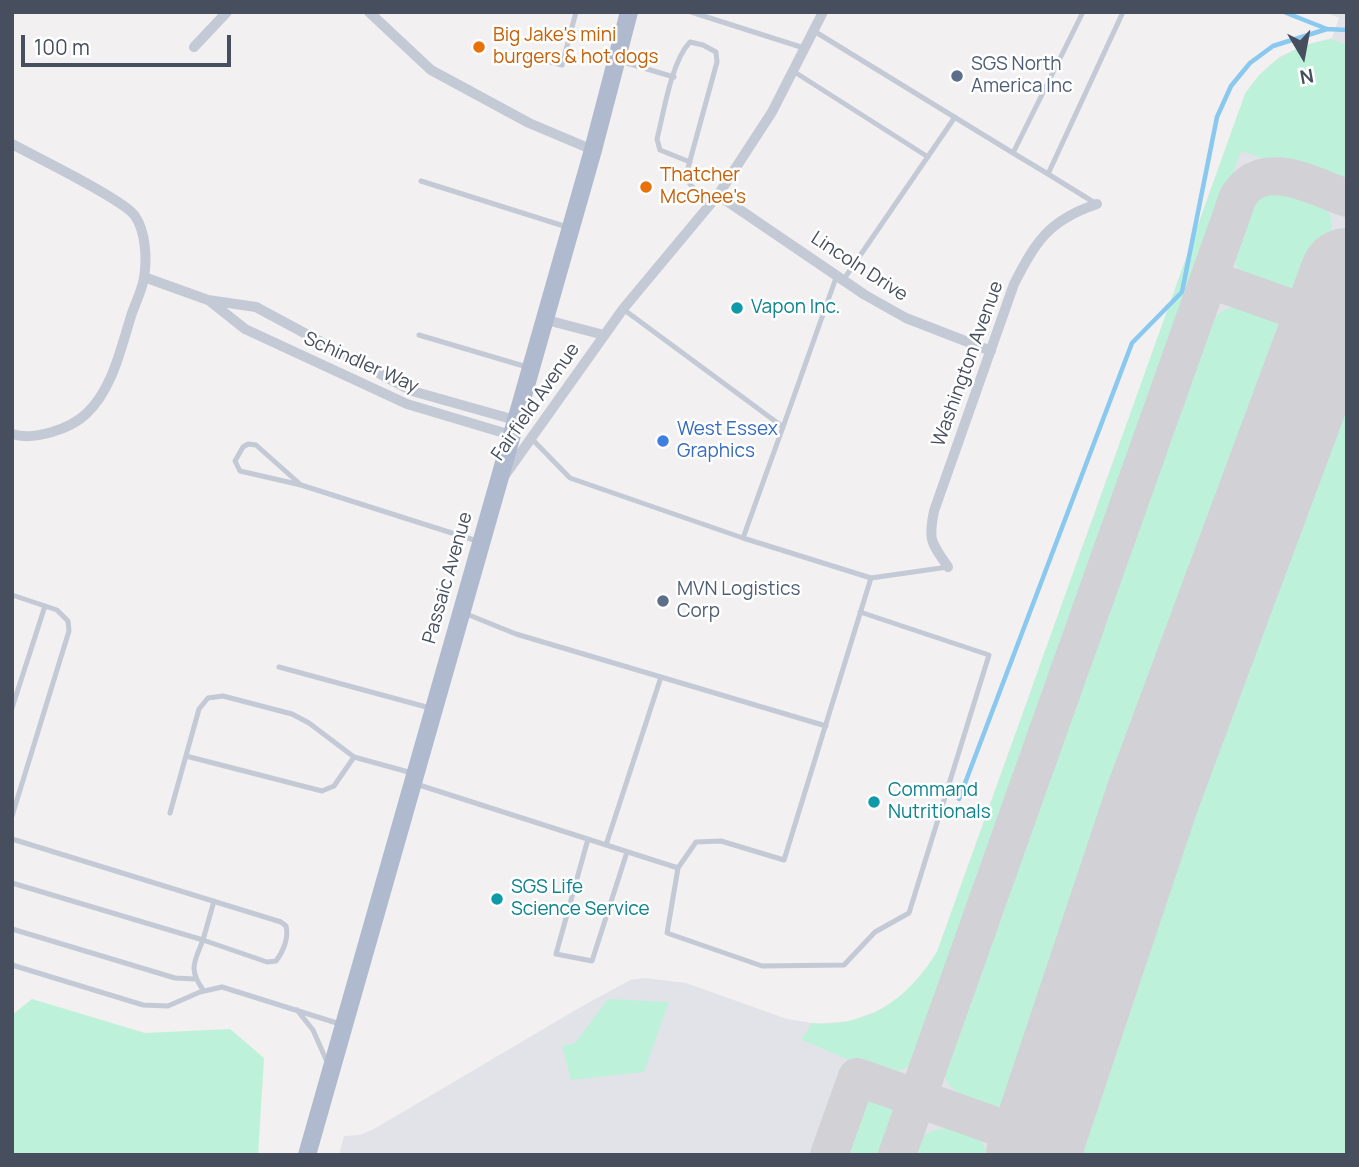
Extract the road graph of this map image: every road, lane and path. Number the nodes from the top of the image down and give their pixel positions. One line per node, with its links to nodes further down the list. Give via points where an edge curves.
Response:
1 (227, 12): 10 (street)
2 (369, 12): 18 (street, via 431,69 529,123)
3 (576, 12): 12 (lane, via 562,65)
4 (629, 12): 13 (main road, Passaic Avenue)
5 (691, 12): 11 (lane)
6 (823, 12): 9 (street, Fairfield Avenue)
7 (1083, 12): 19 (lane)
8 (1123, 12): 22 (lane)
9 (814, 31): 11 (street, Fairfield Avenue); 16 (lane)
10 (194, 47)
11 (804, 48): 14 (street, Fairfield Avenue)
12 (520, 54)
13 (616, 60): 15 (lane); 18 (main road, Passaic Avenue)
14 (793, 71): 20 (lane); 24 (street, Fairfield Avenue, via 772,112)
15 (674, 77): 21 (lane, via 657,139 660,149); 21 (lane, via 690,42 716,52 718,62)
16 (955, 117): 19 (lane); 20 (lane)
17 (12, 144): 27 (street, via 134,213 145,243)
18 (593, 150): 26 (main road, Passaic Avenue)
19 (1013, 153): 22 (lane)
20 (928, 157): 28 (lane)
21 (690, 162): 24 (lane, via 688,183)
22 (1048, 174): 25 (lane)
23 (421, 181): 26 (lane)
24 (715, 198): 28 (street, Lincoln Drive); 30 (street, Fairfield Avenue)
25 (1097, 204): 34 (street, Washington Avenue, via 1052,227 1032,249)
26 (570, 228): 31 (main road, Passaic Avenue)
27 (144, 277): 29 (street, Schindler Way); 38 (street, via 114,368 86,415 41,434)
28 (841, 278): 34 (street, Lincoln Drive, via 906,318); 36 (lane)
29 (208, 300): 37 (street, Schindler Way, via 256,307 412,391); 37 (street, Schindler Way, via 245,329 407,404)
30 (623, 309): 33 (street, Fairfield Avenue); 36 (lane)
31 (543, 319): 33 (street, Fairfield Avenue); 35 (main road, Passaic Avenue)
32 (419, 335): 35 (lane)
33 (604, 335): 39 (street, Fairfield Avenue)
34 (990, 351): 44 (street, Washington Avenue, via 929,534)
35 (530, 368): 37 (main road, Passaic Avenue)
36 (783, 427): 42 (lane)
37 (513, 428): 41 (main road, Passaic Avenue)
38 (12, 434)
39 (531, 438): 41 (street, Fairfield Avenue); 42 (lane, via 570,478)
40 (301, 485): 40 (lane, via 256,445 243,447 235,461 240,471); 43 (lane)
41 (495, 489): 43 (main road, Passaic Avenue)
42 (743, 538): 45 (lane)
43 (480, 542): 48 (main road, Passaic Avenue)
44 (948, 567): 45 (lane)
45 (871, 578): 49 (lane)
46 (12, 595): 47 (lane)
47 (45, 606): 52 (lane); 59 (lane, via 68,621 69,631)
48 (461, 612): 51 (lane, via 516,634); 53 (main road, Passaic Avenue)
49 (860, 612): 54 (lane); 64 (lane, via 989,655 909,913 875,932 844,965 762,965 667,933)
50 (279, 667): 53 (lane)
51 (661, 677): 54 (lane); 62 (lane)
52 (12, 708)
53 (433, 709): 57 (main road, Passaic Avenue)
54 (826, 726): 64 (lane, via 785,860 721,841 696,842)
55 (186, 755): 56 (lane, via 322,791 334,786); 56 (lane, via 203,702 223,695 301,718); 58 (lane)
56 (354, 757): 57 (lane)
57 (414, 779): 61 (lane); 73 (main road, Passaic Avenue)
58 (170, 813)
59 (12, 816)
60 (12, 839): 66 (lane)
61 (588, 839): 62 (lane); 63 (lane, via 555,954 592,961)
62 (606, 845): 63 (lane)
63 (627, 852): 64 (lane)
64 (678, 868)
65 (12, 883): 68 (lane)
66 (214, 901): 68 (lane); 68 (lane, via 281,922 288,932 281,954 267,962)
67 (12, 929): 70 (lane, via 175,978)
68 (203, 940): 70 (lane, via 193,966)
69 (12, 965): 71 (lane, via 154,1007)
70 (194, 979): 71 (lane)
71 (204, 991): 72 (lane, via 232,989)
72 (297, 1010): 73 (lane); 74 (lane, via 313,1030)
73 (345, 1025): 74 (main road, Passaic Avenue)
74 (331, 1072): 75 (main road, Passaic Avenue)
75 (307, 1155)

